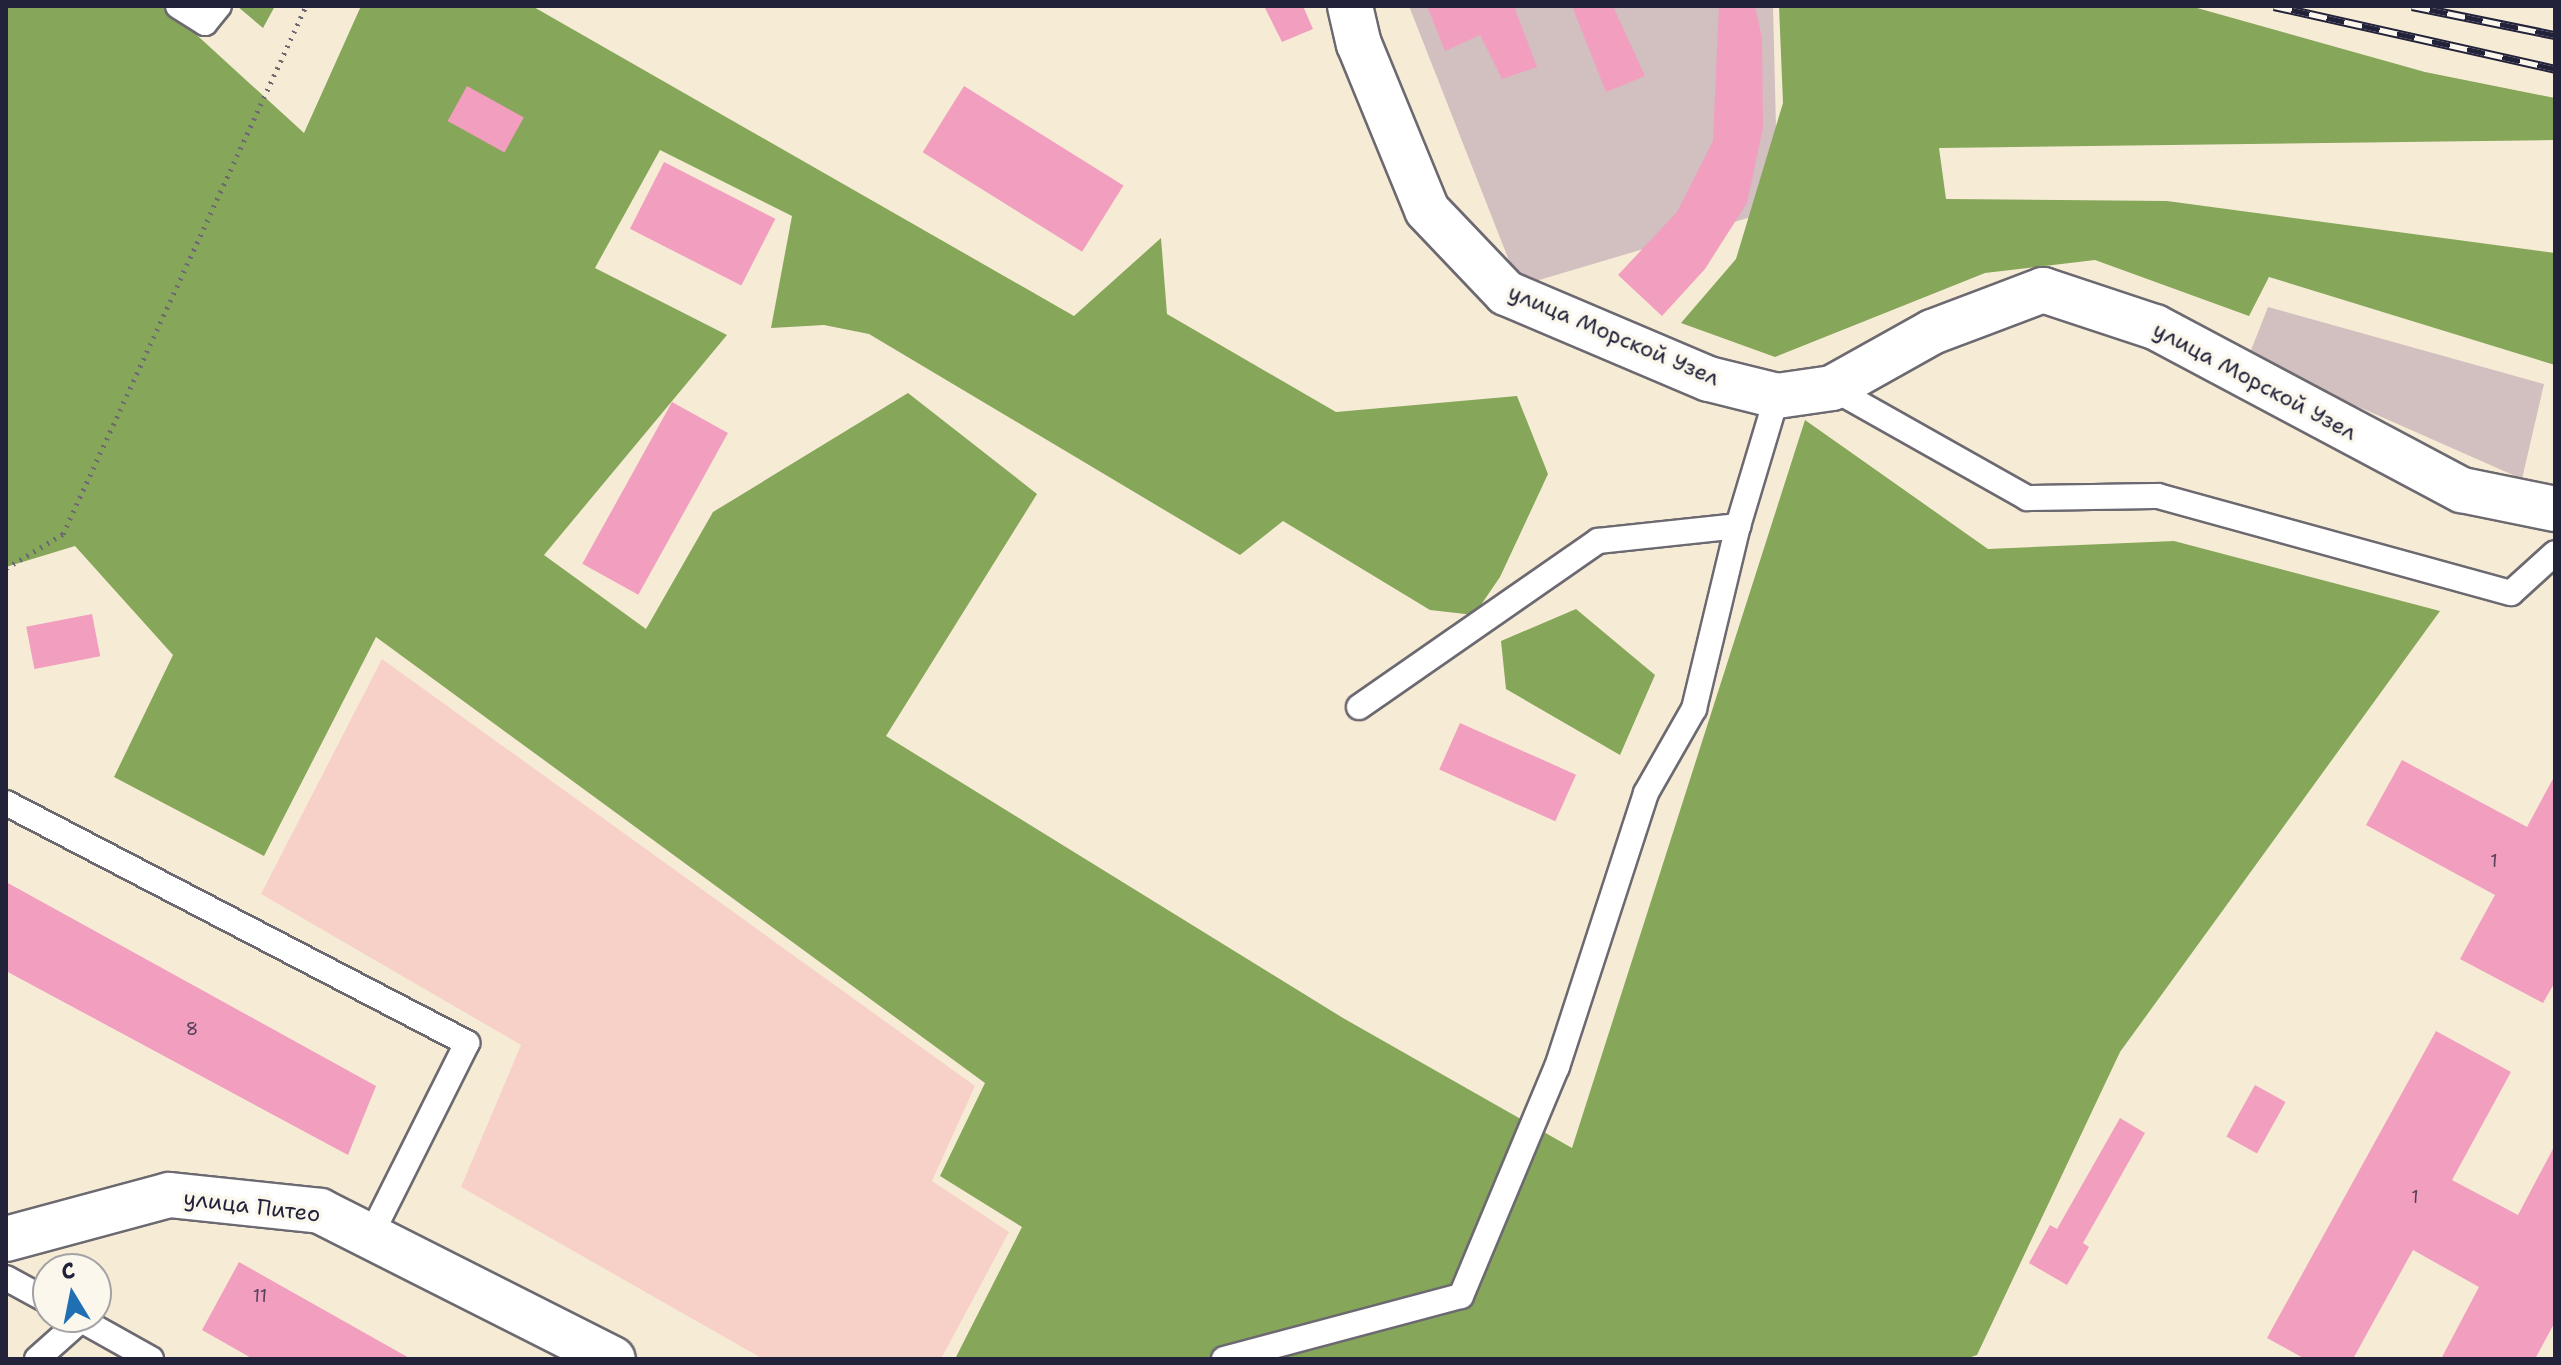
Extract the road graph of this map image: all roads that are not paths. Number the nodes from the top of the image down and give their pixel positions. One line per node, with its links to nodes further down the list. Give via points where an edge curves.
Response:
1 (178, 6): 2 (lane, via 205,23)
2 (219, 6)
3 (1350, 6): 5 (street, улица Морской Узел, via 1359,44 1427,210 1506,293 1709,379)
4 (1832, 388): 5 (street, улица Морской Узел); 6 (street, улица Морской Узел, via 1932,332 2043,290 2155,327 2462,490); 8 (lane, via 2027,498 2158,496 2511,593)
5 (1777, 396): 7 (lane)
6 (2555, 509)
7 (1738, 526): 9 (lane, via 1598,541); 20 (lane, via 1694,709 1646,793 1557,1067 1461,1296)
8 (2555, 553)
9 (1359, 707)
10 (6, 803): 11 (lane, via 467,1043)
11 (370, 1237): 12 (street, улица Питео, via 320,1211 169,1195); 19 (street, улица Питео)
12 (6, 1239)
13 (6, 1278): 14 (lane)
14 (32, 1292)
15 (63, 1333): 17 (lane)
16 (105, 1333): 18 (lane)
17 (37, 1359)
18 (151, 1359)
19 (613, 1359)
20 (1224, 1359)

